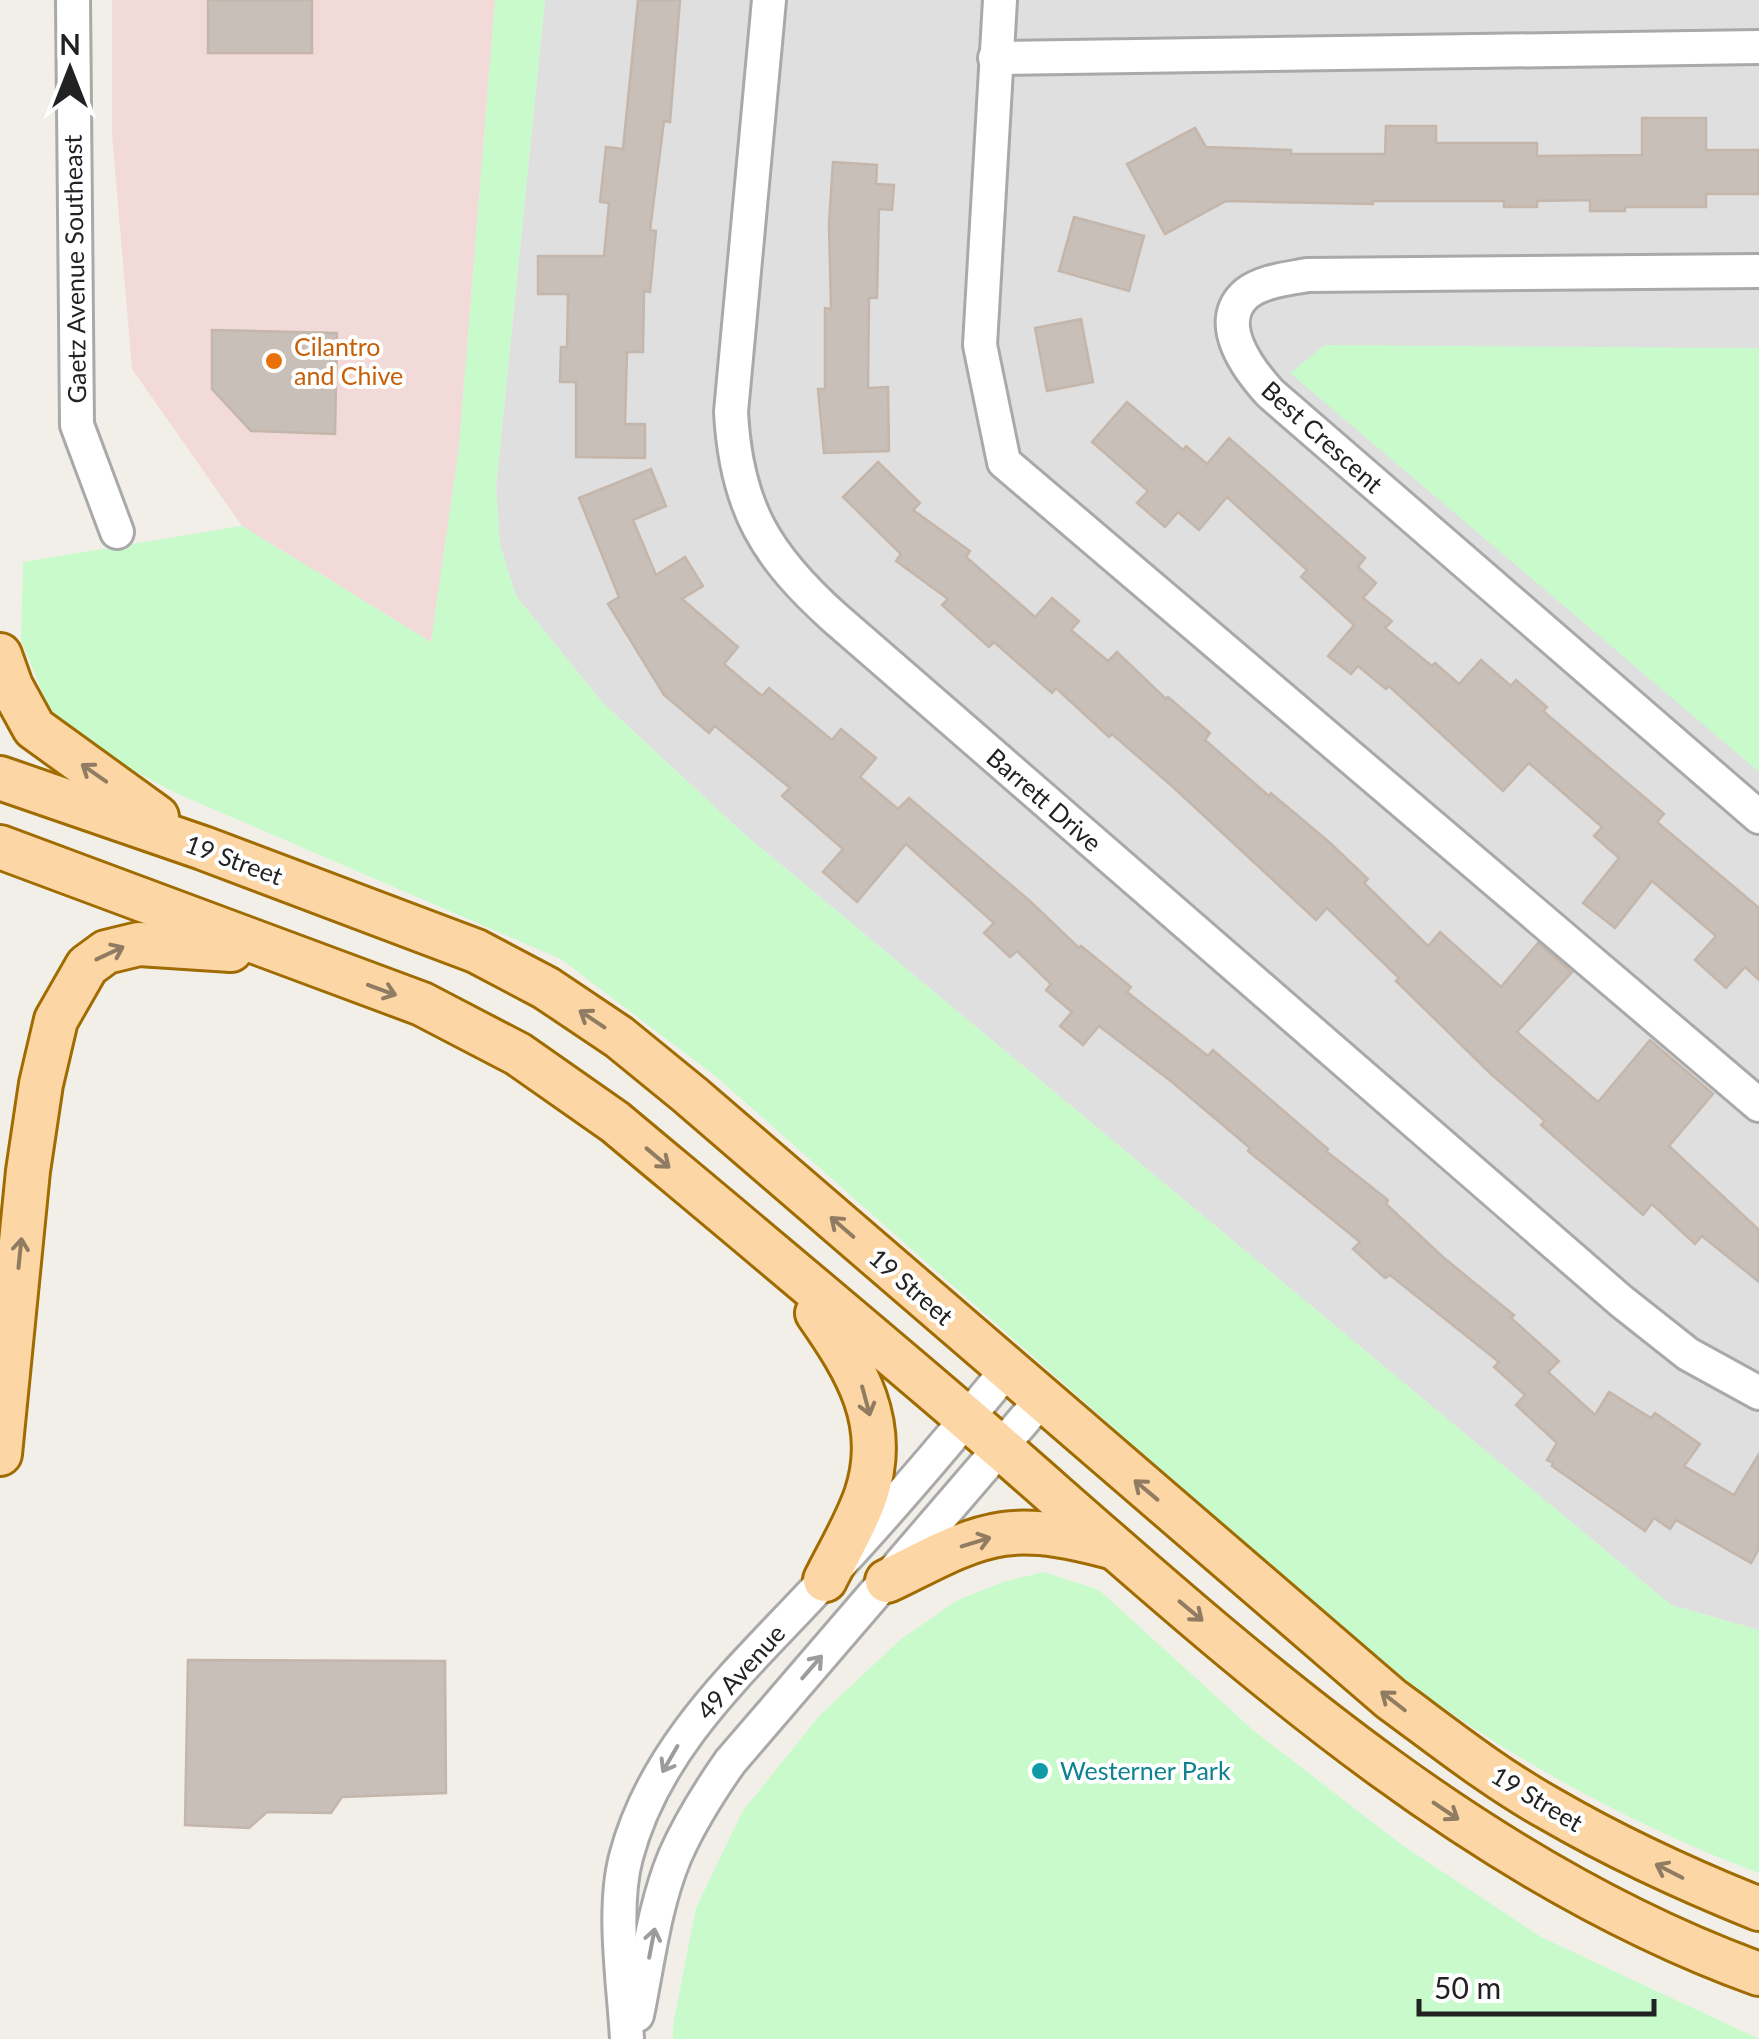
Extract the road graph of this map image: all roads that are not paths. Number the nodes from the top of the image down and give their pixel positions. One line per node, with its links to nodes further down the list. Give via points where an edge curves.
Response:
1 (73, 0): 7 (street, Gaetz Avenue Southeast, via 77,425)
2 (769, 0): 17 (street, Barrett Drive, via 732,412 742,490 772,551 835,618 1622,1301 1688,1354)
3 (1000, 0): 5 (street)
4 (1759, 48): 5 (street)
5 (996, 58): 14 (street, via 980,345 1004,462)
6 (1759, 271): 10 (street, Best Crescent, via 1307,275 1247,293 1235,308 1234,324 1240,354 1270,393)
7 (117, 532)
8 (0, 654): 12 (main road, one-way to 8, via 34,728)
9 (0, 778): 12 (main road, 19 Street)
10 (1759, 817)
11 (0, 847): 13 (main road)
12 (203, 848): 16 (main road, 19 Street, one-way to 12, via 690,1096 546,988 436,934)
13 (291, 956): 15 (main road, one-way to 15, via 422,1004 518,1054 615,1122); 21 (main road, one-way to 13, via 28,1171 44,1068 70,990 106,952 139,944)
14 (1759, 1105)
15 (779, 1260): 19 (main road); 23 (main road, one-way to 23, via 851,1362 870,1407 866,1496)
16 (1007, 1370): 18 (main road, 19 Street); 19 (street, 49 Avenue)
17 (1759, 1393)
18 (1042, 1400): 20 (street, 49 Avenue); 25 (main road, 19 Street, one-way to 18, via 1688,1881 1549,1809 1486,1768 1391,1700)
19 (966, 1419): 20 (main road); 23 (street, 49 Avenue)
20 (1000, 1448): 22 (main road); 24 (street, 49 Avenue)
21 (0, 1454)
22 (1116, 1548): 24 (main road, one-way to 22, via 1004,1534); 26 (main road, one-way to 26, via 1399,1779 1509,1853 1618,1914)
23 (826, 1580): 27 (street, 49 Avenue, one-way to 27, via 681,1738 653,1788 625,1859 621,1918)
24 (887, 1581): 27 (street, 49 Avenue, one-way to 24, via 659,1906 698,1808)
25 (1759, 1909)
26 (1759, 1974)
27 (630, 2039)

